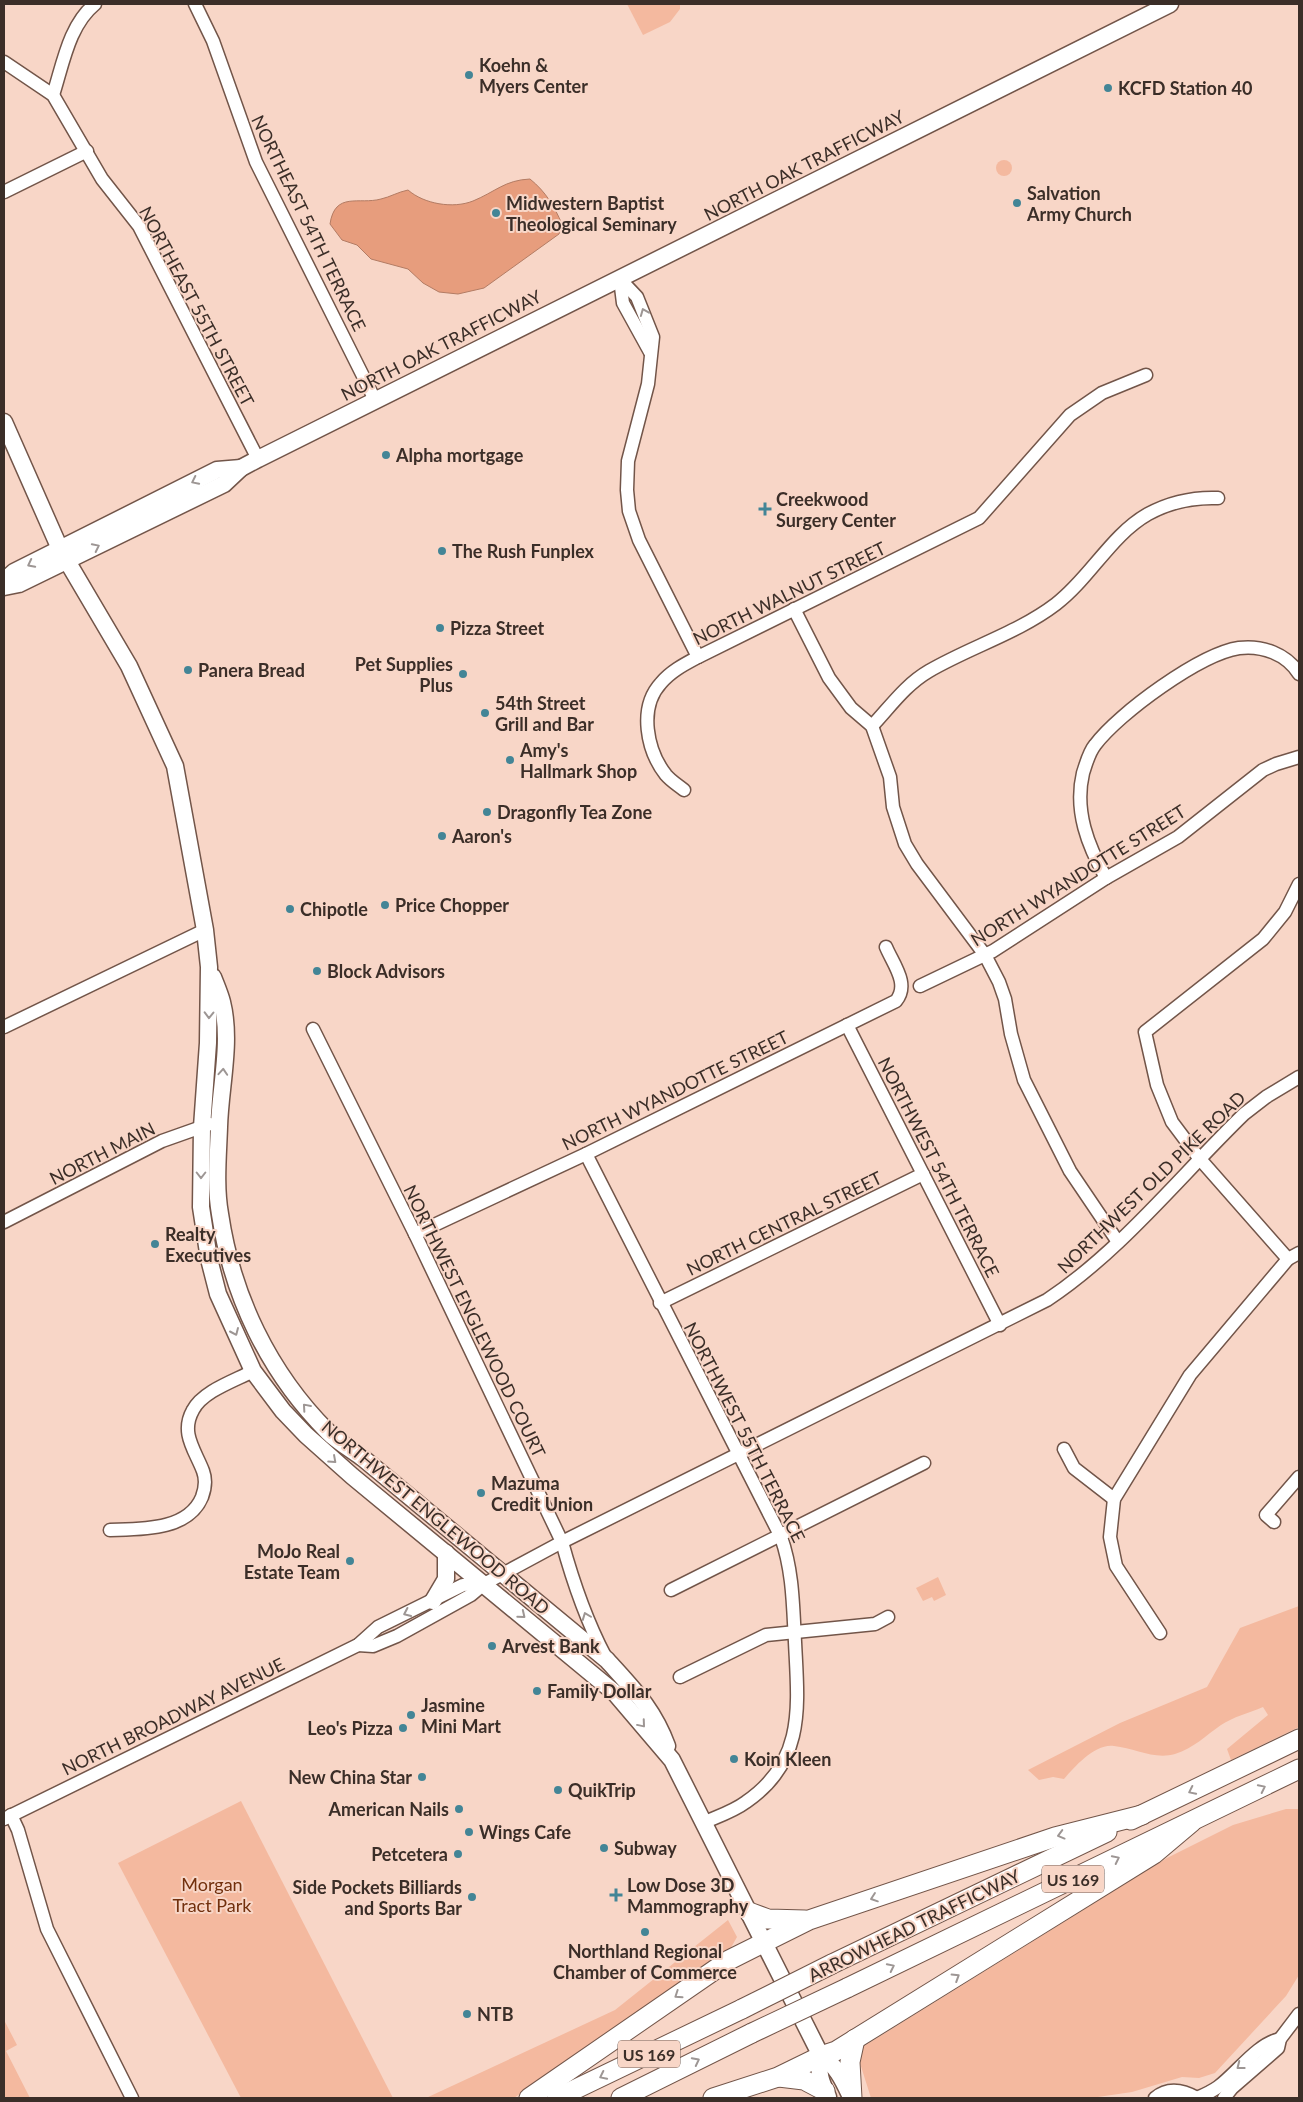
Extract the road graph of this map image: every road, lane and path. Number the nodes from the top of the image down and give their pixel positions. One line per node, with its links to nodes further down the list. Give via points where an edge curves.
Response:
1 (94, 4): 5 (street, via 74,31)
2 (195, 4): 10 (street, NORTHEAST 54TH TERRACE, via 216,50 256,162)
3 (1170, 4): 8 (main road, NORTH OAK TRAFFICWAY)
4 (4, 62): 5 (street, NORTHEAST 55TH STREET)
5 (54, 95): 6 (street, NORTHEAST 55TH STREET)
6 (87, 151): 7 (street); 12 (street, NORTHEAST 55TH STREET, via 102,179 139,226)
7 (4, 192)
8 (620, 279): 10 (main road, NORTH OAK TRAFFICWAY); 18 (street, via 638,297 653,337 648,384 628,461 629,511 639,540)
9 (1146, 376): 17 (street, NORTH WALNUT STREET, via 1102,393 1070,415 979,518)
10 (375, 400): 12 (main road, NORTH OAK TRAFFICWAY)
11 (4, 422): 14 (main road)
12 (258, 459): 14 (main road, NORTH OAK TRAFFICWAY, via 241,468 224,484)
13 (1218, 498): 20 (street, via 1176,502 1139,520 1055,605 1030,621 929,671 905,689)
14 (63, 555): 15 (main road, NORTH OAK TRAFFICWAY, one-way to 15, via 14,572); 16 (main road, NORTH OAK TRAFFICWAY, via 20,584); 25 (main road, via 128,666 175,766)
15 (4, 581)
16 (4, 587)
17 (794, 609): 18 (street, NORTH WALNUT STREET); 20 (street, via 829,678 851,708)
18 (698, 657): 22 (street, NORTH WALNUT STREET, via 660,683 648,716 656,759 667,776)
19 (1299, 674): 23 (street, via 1288,661 1272,652 1254,647 1235,649 1199,665 1156,691 1124,716 1094,746 1086,766 1080,802 1089,846)
20 (872, 726): 27 (street, via 890,776 893,807 905,844)
21 (1299, 757): 23 (street, NORTH WYANDOTTE STREET, via 1263,770 1178,837)
22 (684, 790)
23 (1106, 878): 27 (street, NORTH WYANDOTTE STREET)
24 (1299, 884): 37 (street, via 1285,912 1263,939 1145,1032 1164,1104 1172,1122)
25 (205, 930): 28 (main road); 31 (street)
26 (886, 947): 30 (street, NORTH WYANDOTTE STREET, via 901,980 900,996)
27 (985, 955): 29 (street, NORTH WYANDOTTE STREET); 41 (street, via 1005,1000 1024,1080 1070,1171)
28 (209, 966): 34 (main road, NORTHWEST ENGLEWOOD ROAD, one-way to 28, via 225,1043 222,1003); 35 (main road, NORTHWEST ENGLEWOOD ROAD, one-way to 35)
29 (920, 986)
30 (847, 1025): 36 (street, NORTH WYANDOTTE STREET); 38 (street, NORTHWEST 54TH TERRACE)
31 (4, 1027)
32 (313, 1029): 40 (street, NORTHWEST ENGLEWOOD COURT)
33 (1299, 1077): 37 (street, NORTHWEST OLD PIKE ROAD, via 1266,1096)
34 (219, 1121): 35 (street, NORTH MAIN); 56 (main road, NORTHWEST ENGLEWOOD ROAD, one-way to 34, via 329,1433 292,1392 258,1337 229,1258 220,1213)
35 (202, 1126): 39 (street, NORTH MAIN, via 162,1141); 45 (main road, NORTHWEST ENGLEWOOD ROAD, one-way to 45, via 201,1206 209,1259 218,1294)
36 (586, 1154): 40 (street, NORTH WYANDOTTE STREET); 43 (street, NORTHWEST 55TH TERRACE)
37 (1200, 1158): 41 (street, NORTHWEST OLD PIKE ROAD); 42 (street)
38 (923, 1174): 43 (street, NORTH CENTRAL STREET); 44 (street, NORTHWEST 54TH TERRACE)
39 (4, 1222)
40 (415, 1234): 54 (street, NORTHWEST ENGLEWOOD COURT)
41 (1118, 1242): 44 (street, NORTHWEST OLD PIKE ROAD, via 1070,1285)
42 (1294, 1256): 50 (street, via 1190,1375)
43 (660, 1303): 47 (street, NORTHWEST 55TH TERRACE)
44 (1000, 1325): 47 (street, NORTH BROADWAY AVENUE)
45 (253, 1371): 52 (street, via 205,1396 193,1410 187,1426 188,1436 205,1482 204,1493 194,1509 165,1526); 55 (main road, NORTHWEST ENGLEWOOD ROAD, one-way to 55, via 306,1435)
46 (1064, 1449): 50 (street, via 1074,1468)
47 (739, 1455): 53 (street, NORTHWEST 55TH TERRACE); 54 (street, NORTH BROADWAY AVENUE)
48 (924, 1464): 53 (street)
49 (1299, 1477): 51 (street, via 1266,1515)
50 (1114, 1500): 62 (street, via 1110,1537 1116,1566)
51 (1274, 1522)
52 (110, 1530)
53 (781, 1537): 58 (street); 61 (street, NORTHWEST 55TH TERRACE, via 790,1565)
54 (562, 1542): 56 (street, NORTH BROADWAY AVENUE); 64 (street, NORTHWEST ENGLEWOOD COURT, one-way to 54, via 581,1604)
55 (446, 1553): 57 (main road, NORTHWEST ENGLEWOOD ROAD); 59 (main road, via 446,1579)
56 (503, 1575): 57 (street, NORTH BROADWAY AVENUE); 64 (main road, NORTHWEST ENGLEWOOD ROAD)
57 (484, 1584): 59 (street, NORTH BROADWAY AVENUE, via 463,1585); 63 (street, NORTH BROADWAY AVENUE, via 397,1636 373,1646); 67 (main road, NORTHWEST ENGLEWOOD ROAD, one-way to 67, via 615,1693)
58 (671, 1590)
59 (433, 1601): 63 (street, NORTH BROADWAY AVENUE, one-way to 63, via 378,1627)
60 (888, 1617): 61 (street, via 875,1624 825,1631)
61 (794, 1631): 65 (street, via 766,1635); 71 (street, NORTHWEST 55TH TERRACE, via 798,1710 791,1746 777,1772 757,1794 740,1806)
62 (1160, 1633)
63 (358, 1645): 70 (street, NORTH BROADWAY AVENUE)
64 (607, 1660): 67 (main road, NORTHWEST ENGLEWOOD ROAD, via 655,1717)
65 (680, 1677)
66 (1299, 1739): 69 (highway, ARROWHEAD TRAFFICWAY / US 169, one-way to 69)
67 (672, 1760): 71 (main road, NORTHWEST ENGLEWOOD ROAD)
68 (1299, 1769): 72 (highway, ARROWHEAD TRAFFICWAY / US 169, one-way to 68)
69 (1142, 1815): 74 (highway, one-way to 74, via 1055,1837); 84 (highway, ARROWHEAD TRAFFICWAY / US 169, one-way to 84, bridge)
70 (8, 1817): 82 (street, via 18,1830 47,1929)
71 (705, 1822): 73 (main road, NORTHWEST ENGLEWOOD ROAD)
72 (1192, 1822): 77 (highway, one-way to 72, via 1154,1854); 85 (highway, ARROWHEAD TRAFFICWAY / US 169, one-way to 72, bridge)
73 (749, 1912): 74 (highway, via 768,1919); 75 (main road, NORTHWEST ENGLEWOOD ROAD)
74 (808, 1920): 75 (highway)
75 (764, 1943): 79 (main road, NORTHWEST ENGLEWOOD ROAD); 83 (highway, one-way to 83, via 729,1960)
76 (1299, 2014): 78 (street)
77 (856, 2040): 79 (highway, via 836,2052); 87 (highway, via 850,2062)
78 (1280, 2040): 89 (street, one-way to 89, via 1270,2041 1219,2086); 90 (street, via 1278,2048)
79 (820, 2056): 80 (highway); 81 (main road, NORTHWEST ENGLEWOOD ROAD, via 818,2069); 87 (main road, NORTHWEST ENGLEWOOD ROAD, via 839,2072)
80 (778, 2077): 81 (highway, via 804,2080); 86 (highway)
81 (827, 2095)
82 (132, 2098)
83 (529, 2098)
84 (557, 2098)
85 (621, 2098)
86 (713, 2098)
87 (852, 2098)
88 (1155, 2098): 89 (street, via 1168,2091 1178,2091)
89 (1197, 2098)
90 (1224, 2098)

